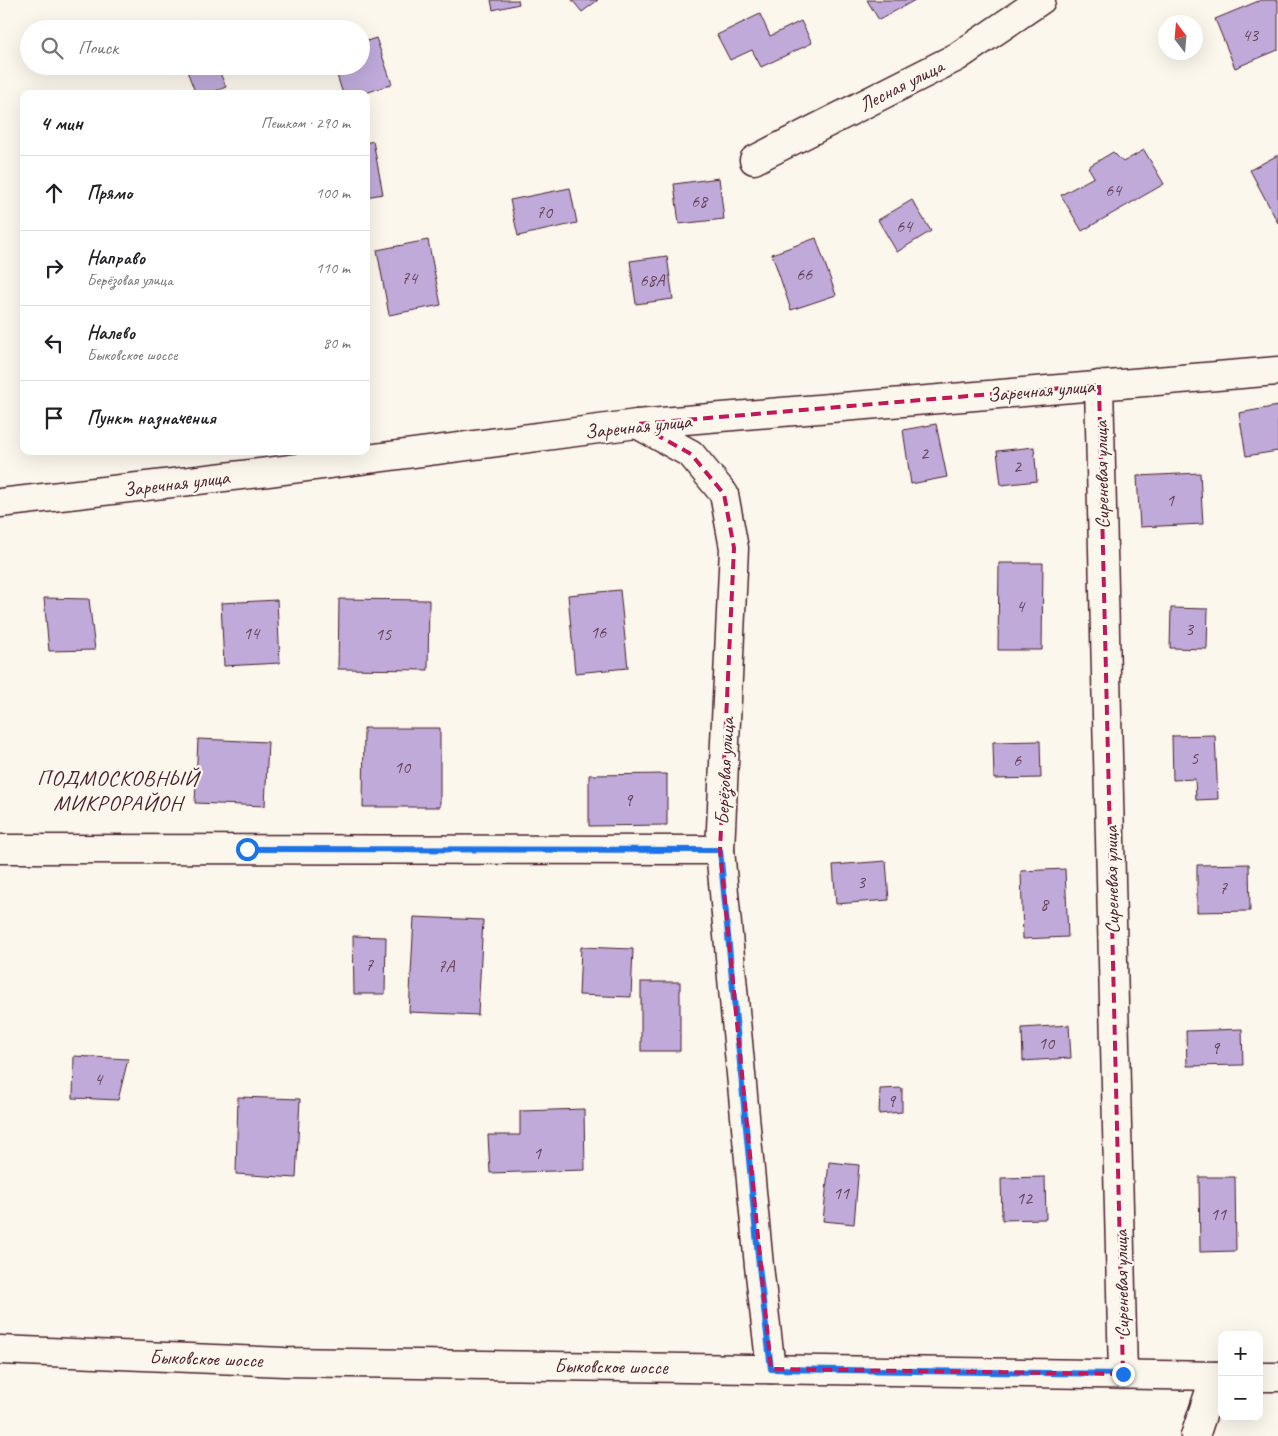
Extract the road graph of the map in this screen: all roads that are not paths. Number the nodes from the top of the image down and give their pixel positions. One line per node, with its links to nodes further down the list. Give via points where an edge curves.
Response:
1 (1041, 0): 2 (street, Лесная улица, via 957,57)
2 (754, 160)
3 (1278, 371): 4 (street, Заречная улица)
4 (1099, 385): 5 (street, Заречная улица); 11 (street, Сиреневая улица)
5 (637, 424): 6 (street, Заречная улица); 8 (street, Берёзовая улица, via 691,454 724,494 734,548)
6 (0, 503)
7 (0, 849): 8 (street)
8 (720, 850): 10 (street, Берёзовая улица)
9 (0, 1350): 10 (street, Быковское шоссе, via 284,1362)
10 (771, 1369): 11 (street, Быковское шоссе)
11 (1123, 1374): 12 (street, Быковское шоссе)
12 (1218, 1376): 15 (street)
13 (1263, 1377): 14 (street)
14 (1278, 1377)
15 (1195, 1436)

